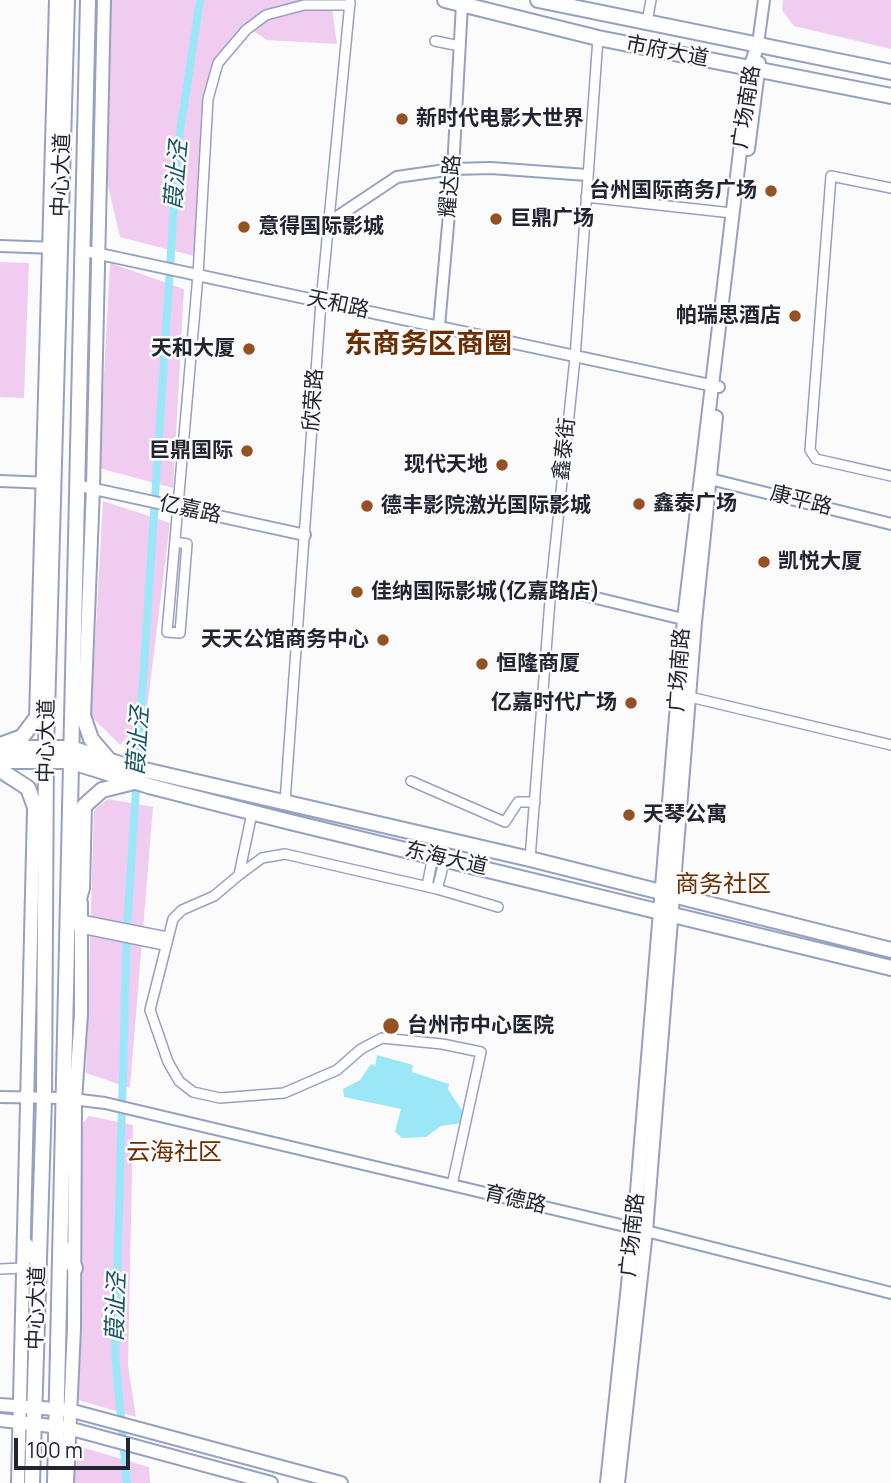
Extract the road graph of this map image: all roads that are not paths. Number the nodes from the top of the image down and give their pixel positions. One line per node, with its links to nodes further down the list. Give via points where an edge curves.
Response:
1 (56, 0): 27 (main road)
2 (88, 0): 12 (main road, 中心大道)
3 (101, 0): 12 (main road); 29 (main road)
4 (445, 0): 9 (main road, 市府大道)
5 (538, 0): 11 (main road, 市府大道)
6 (651, 0): 11 (street)
7 (764, 0): 15 (street)
8 (350, 2): 25 (street, 欣荣路); 30 (street, via 304,5 267,15 246,30 218,63 208,99)
9 (462, 4): 13 (main road, 市府大道); 16 (street, 耀达路)
10 (65, 5): 27 (main road, 中心大道)
11 (647, 22): 15 (main road, 市府大道)
12 (86, 25): 28 (main road, 中心大道)
13 (598, 38): 17 (main road, 市府大道); 21 (street, 鑫泰街)
14 (435, 41): 16 (street)
15 (758, 44): 17 (main road, 广场南路); 18 (main road, 市府大道)
16 (460, 46): 20 (street, 耀达路)
17 (755, 69): 19 (main road, 市府大道); 24 (main road, 广场南路); 34 (main road, 广场南路)
18 (891, 72)
19 (891, 96)
20 (453, 169): 21 (street); 25 (street, via 397,177); 32 (street, 耀达路)
21 (587, 175): 23 (street, 鑫泰街)
22 (891, 188): 35 (street, via 831,176 810,450 816,459)
23 (586, 197): 24 (street); 33 (street, 鑫泰街)
24 (732, 213): 34 (main road, 广场南路)
25 (328, 223): 31 (street, 欣荣路)
26 (0, 246): 27 (street)
27 (54, 248): 38 (main road, 中心大道)
28 (81, 250): 29 (street, 天和路); 39 (main road, 中心大道)
29 (99, 254): 30 (street, 天和路); 40 (main road)
30 (198, 275): 31 (street, 天和路); 41 (street)
31 (320, 302): 32 (street, 天和路); 43 (street, 欣荣路)
32 (439, 326): 33 (street, 天和路)
33 (575, 358): 34 (street, 天和路); 45 (street, 鑫泰街)
34 (715, 386): 36 (main road, 广场南路); 46 (main road, 广场南路)
35 (891, 476)
36 (710, 478): 42 (street, 康平路); 46 (main road, 广场南路)
37 (0, 481): 38 (street)
38 (48, 483): 49 (main road, 中心大道); 51 (main road)
39 (76, 485): 40 (street, 亿嘉路); 47 (main road, 中心大道)
40 (93, 488): 41 (street, 亿嘉路); 50 (main road)
41 (179, 507): 43 (street, 亿嘉路); 44 (street)
42 (891, 524)
43 (304, 535): 62 (street, 欣荣路)
44 (176, 542): 44 (street, via 167,632 180,633 187,544)
45 (551, 587): 46 (street); 63 (street, 鑫泰街)
46 (690, 621): 48 (main road, 广场南路); 72 (main road, 广场南路)
47 (73, 684): 50 (main road); 55 (main road, 中心大道)
48 (690, 697): 52 (street); 72 (main road, 广场南路)
49 (47, 704): 51 (main road); 54 (main road, 中心大道)
50 (84, 717): 57 (main road, via 91,739)
51 (36, 719): 53 (main road, via 22,737)
52 (891, 745)
53 (0, 746): 54 (main road, 东海大道)
54 (46, 755): 55 (main road, 东海大道); 56 (main road, 东海大道); 65 (main road, 中心大道)
55 (71, 755): 57 (main road, 东海大道); 60 (main road, 东海大道); 77 (main road, 中心大道)
56 (0, 761)
57 (117, 763): 62 (main road, 东海大道)
58 (0, 770): 61 (main road, via 27,788)
59 (411, 781): 63 (street, via 505,822 518,802)
60 (139, 783): 64 (main road, 东海大道); 70 (main road, via 102,790 84,806)
61 (34, 802): 65 (main road); 75 (main road)
62 (285, 802): 67 (main road, 东海大道)
63 (535, 802): 67 (street, 鑫泰街)
64 (253, 813): 66 (main road, 东海大道); 68 (street)
65 (46, 843): 75 (main road, 中心大道)
66 (439, 858): 69 (street); 71 (street); 74 (main road, 东海大道)
67 (530, 859): 72 (main road, 东海大道)
68 (239, 875): 69 (street, via 262,858 285,854); 78 (street, via 214,896 182,910 173,919)
69 (427, 886): 71 (street)
70 (82, 888): 76 (main road); 77 (main road)
71 (437, 889): 73 (street)
72 (669, 894): 74 (main road, 广场南路); 79 (main road, 东海大道)
73 (498, 906)
74 (668, 912): 80 (main road, 东海大道); 86 (main road, 广场南路)
75 (39, 914): 82 (main road); 83 (main road, 中心大道)
76 (81, 924): 78 (street); 84 (main road)
77 (67, 937): 84 (main road, 中心大道)
78 (165, 941): 85 (street, via 150,1010 168,1062 179,1081 193,1092 220,1098 284,1093 337,1070 382,1038 481,1052)
79 (891, 950)
80 (891, 968)
81 (0, 1097): 82 (street)
82 (28, 1098): 83 (street); 87 (main road)
83 (44, 1098): 84 (street); 89 (main road, 中心大道)
84 (69, 1099): 85 (street, 育德路, via 105,1103); 88 (main road, 中心大道); 90 (main road)
85 (452, 1185): 86 (street, 育德路)
86 (640, 1230): 92 (street, 育德路); 105 (main road, 广场南路); 106 (main road, 广场南路)
87 (25, 1244): 89 (main road)
88 (61, 1244): 90 (main road); 95 (main road, 中心大道)
89 (31, 1266): 91 (street); 94 (main road, 中心大道)
90 (75, 1268): 95 (main road)
91 (0, 1269)
92 (891, 1293)
93 (0, 1405): 94 (main road)
94 (27, 1406): 95 (main road); 97 (main road, 中心大道)
95 (63, 1409): 98 (main road, 中心大道); 104 (main road)
96 (0, 1420): 97 (main road)
97 (27, 1421): 98 (main road); 99 (main road); 100 (main road, 中心大道)
98 (62, 1427): 101 (main road, 中心大道); 102 (main road); 103 (main road)
99 (18, 1483)
100 (32, 1483)
101 (55, 1483)
102 (67, 1483)
103 (271, 1483)
104 (341, 1483)
105 (607, 1483)
106 (618, 1483)

